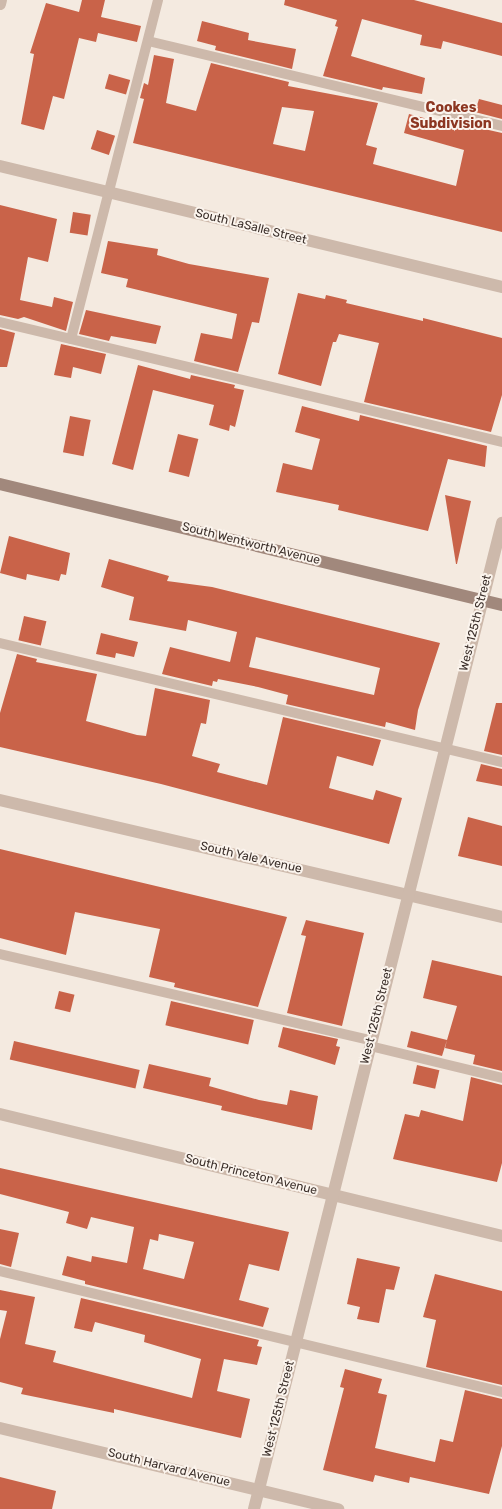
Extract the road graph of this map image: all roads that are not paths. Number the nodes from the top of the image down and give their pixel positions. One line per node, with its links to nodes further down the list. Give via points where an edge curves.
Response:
1 (1, 0): 3 (street)
2 (158, 0): 4 (lane)
3 (0, 4)
4 (148, 41): 5 (lane); 7 (lane)
5 (502, 126)
6 (0, 166): 7 (street, South LaSalle Street)
7 (109, 192): 8 (street, South LaSalle Street); 10 (lane)
8 (502, 287)
9 (0, 322): 10 (lane)
10 (71, 339): 11 (lane)
11 (502, 442)
12 (0, 484): 14 (street, South Wentworth Avenue)
13 (502, 524): 14 (street, West 125th Street)
14 (482, 600): 15 (street, South Wentworth Avenue); 17 (street, West 125th Street)
15 (502, 605)
16 (0, 643): 17 (lane)
17 (445, 748): 18 (lane); 20 (street, West 125th Street)
18 (502, 762)
19 (0, 800): 20 (street, South Yale Avenue)
20 (408, 894): 21 (street, South Yale Avenue); 23 (street, West 125th Street)
21 (502, 917)
22 (0, 954): 23 (lane)
23 (371, 1043): 24 (lane); 26 (street, West 125th Street)
24 (502, 1078)
25 (0, 1114): 26 (street, South Princeton Avenue)
26 (332, 1194): 27 (street, South Princeton Avenue); 29 (street, West 125th Street)
27 (502, 1236)
28 (0, 1272): 29 (lane)
29 (295, 1342): 30 (lane); 32 (street, West 125th Street)
30 (502, 1392)
31 (0, 1428): 32 (street, South Harvard Avenue)
32 (258, 1490): 33 (street, West 125th Street); 34 (street, South Harvard Avenue)
33 (254, 1509)
34 (338, 1509)

